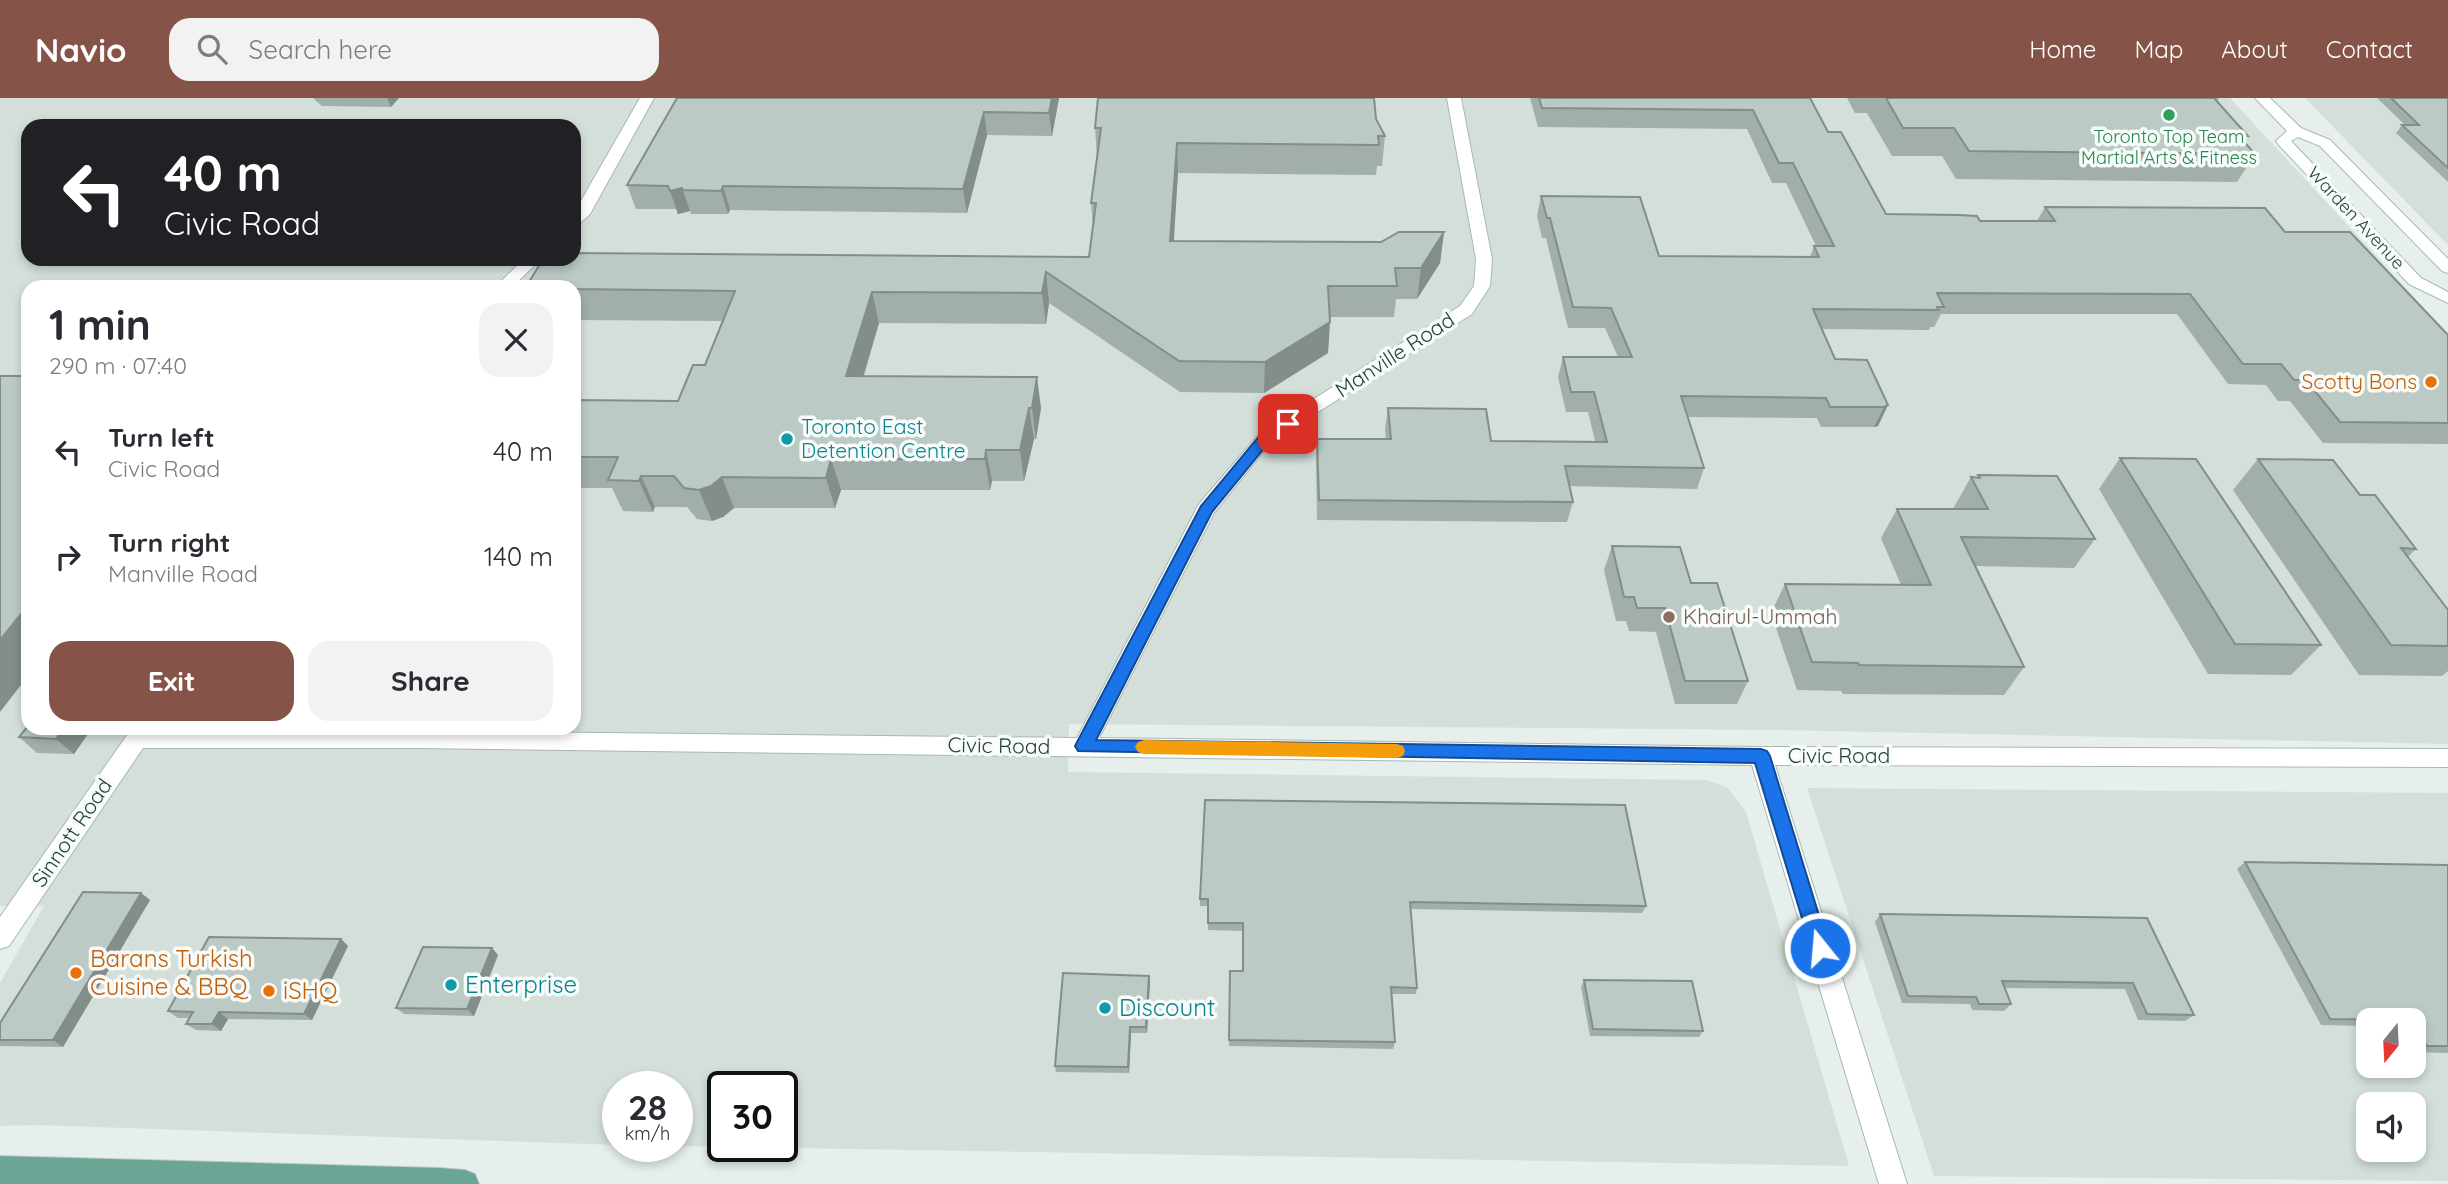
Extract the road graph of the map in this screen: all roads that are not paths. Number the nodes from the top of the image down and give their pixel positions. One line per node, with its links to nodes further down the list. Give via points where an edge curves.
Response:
1 (647, 98): 5 (street)
2 (1454, 98): 12 (street, Manville Road, via 1483,252 1482,286 1466,310 1265,438 1206,509)
3 (2262, 98): 4 (street, Warden Avenue)
4 (2296, 131): 7 (street, Warden Avenue, via 2325,143); 9 (street, Warden Avenue, via 2283,141 2415,281)
5 (581, 215)
6 (526, 266): 8 (street)
7 (2448, 268)
8 (510, 280)
9 (2448, 298)
10 (140, 735): 15 (street, Sinnott Road)
11 (233, 735): 12 (street, Civic Road)
12 (1084, 746): 13 (street, Civic Road)
13 (1761, 756): 14 (street, Civic Road); 18 (street)
14 (2448, 758)
15 (0, 938)
16 (0, 1170): 17 (main road)
17 (465, 1184)
18 (1893, 1184)

